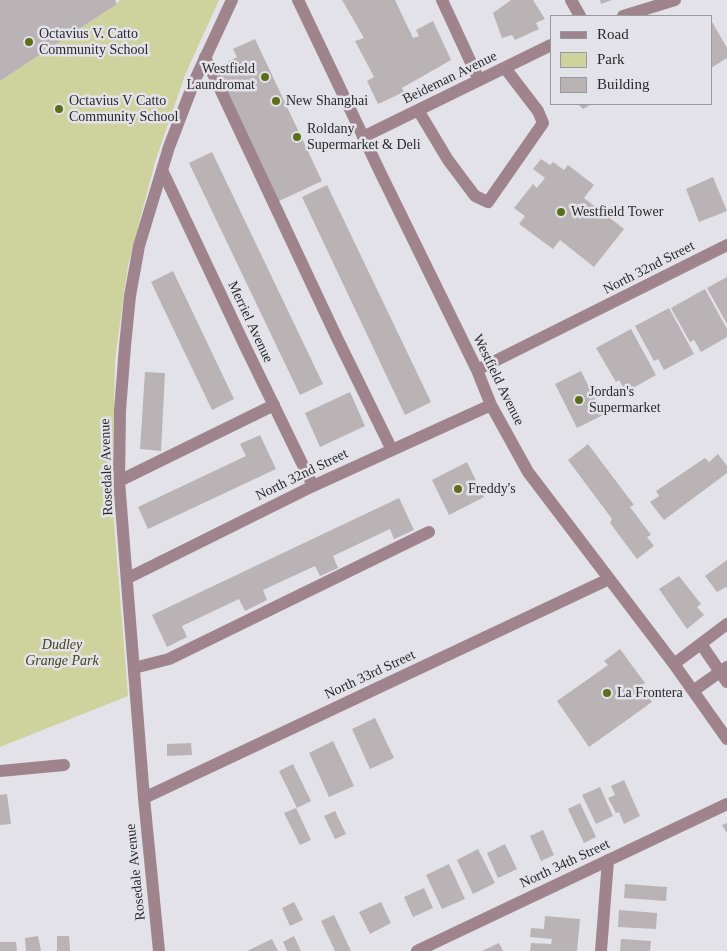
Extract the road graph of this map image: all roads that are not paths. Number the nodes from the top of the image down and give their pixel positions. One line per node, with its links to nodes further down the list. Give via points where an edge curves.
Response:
1 (232, 0): 9 (street, Rosedale Avenue)
2 (298, 0): 13 (street, Westfield Avenue)
3 (442, 0): 11 (street)
4 (572, 0): 6 (street)
5 (675, 0): 7 (street)
6 (580, 15)
7 (626, 15)
8 (550, 46): 10 (street, Beideman Avenue)
9 (205, 57): 14 (street, Rosedale Avenue); 19 (street)
10 (505, 68): 11 (street, Beideman Avenue); 12 (street, via 538,111 543,123 488,202 475,196 448,160)
11 (479, 80): 12 (street, Beideman Avenue)
12 (418, 110): 13 (street, Beideman Avenue)
13 (363, 137): 16 (street, Westfield Avenue)
14 (162, 170): 18 (street, Merriel Avenue); 20 (street, Rosedale Avenue, via 139,246 130,296 120,411)
15 (727, 245): 16 (street, North 32nd Street)
16 (477, 370): 17 (street, Westfield Avenue)
17 (491, 405): 19 (street, North 32nd Street); 24 (street, Westfield Avenue, via 528,472)
18 (274, 406): 20 (street); 21 (street, Merriel Avenue)
19 (392, 450): 21 (street, North 32nd Street)
20 (120, 480): 23 (street, Rosedale Avenue)
21 (313, 486): 23 (street, North 32nd Street)
22 (429, 532): 28 (street, via 168,659)
23 (128, 578): 28 (street, Rosedale Avenue)
24 (609, 579): 27 (street, Westfield Avenue); 34 (street, North 33rd Street)
25 (727, 624): 26 (street)
26 (701, 644): 27 (street); 29 (street)
27 (674, 664): 30 (street, Westfield Avenue)
28 (134, 668): 34 (street, Rosedale Avenue)
29 (725, 674): 30 (street)
30 (693, 691): 31 (street, Westfield Avenue)
31 (725, 733)
32 (64, 765): 33 (street)
33 (0, 771)
34 (144, 798): 37 (street, Rosedale Avenue)
35 (727, 804): 36 (street, North 34th Street)
36 (608, 860): 38 (street, North 34th Street); 39 (street)
37 (159, 951)
38 (417, 951)
39 (601, 951)

